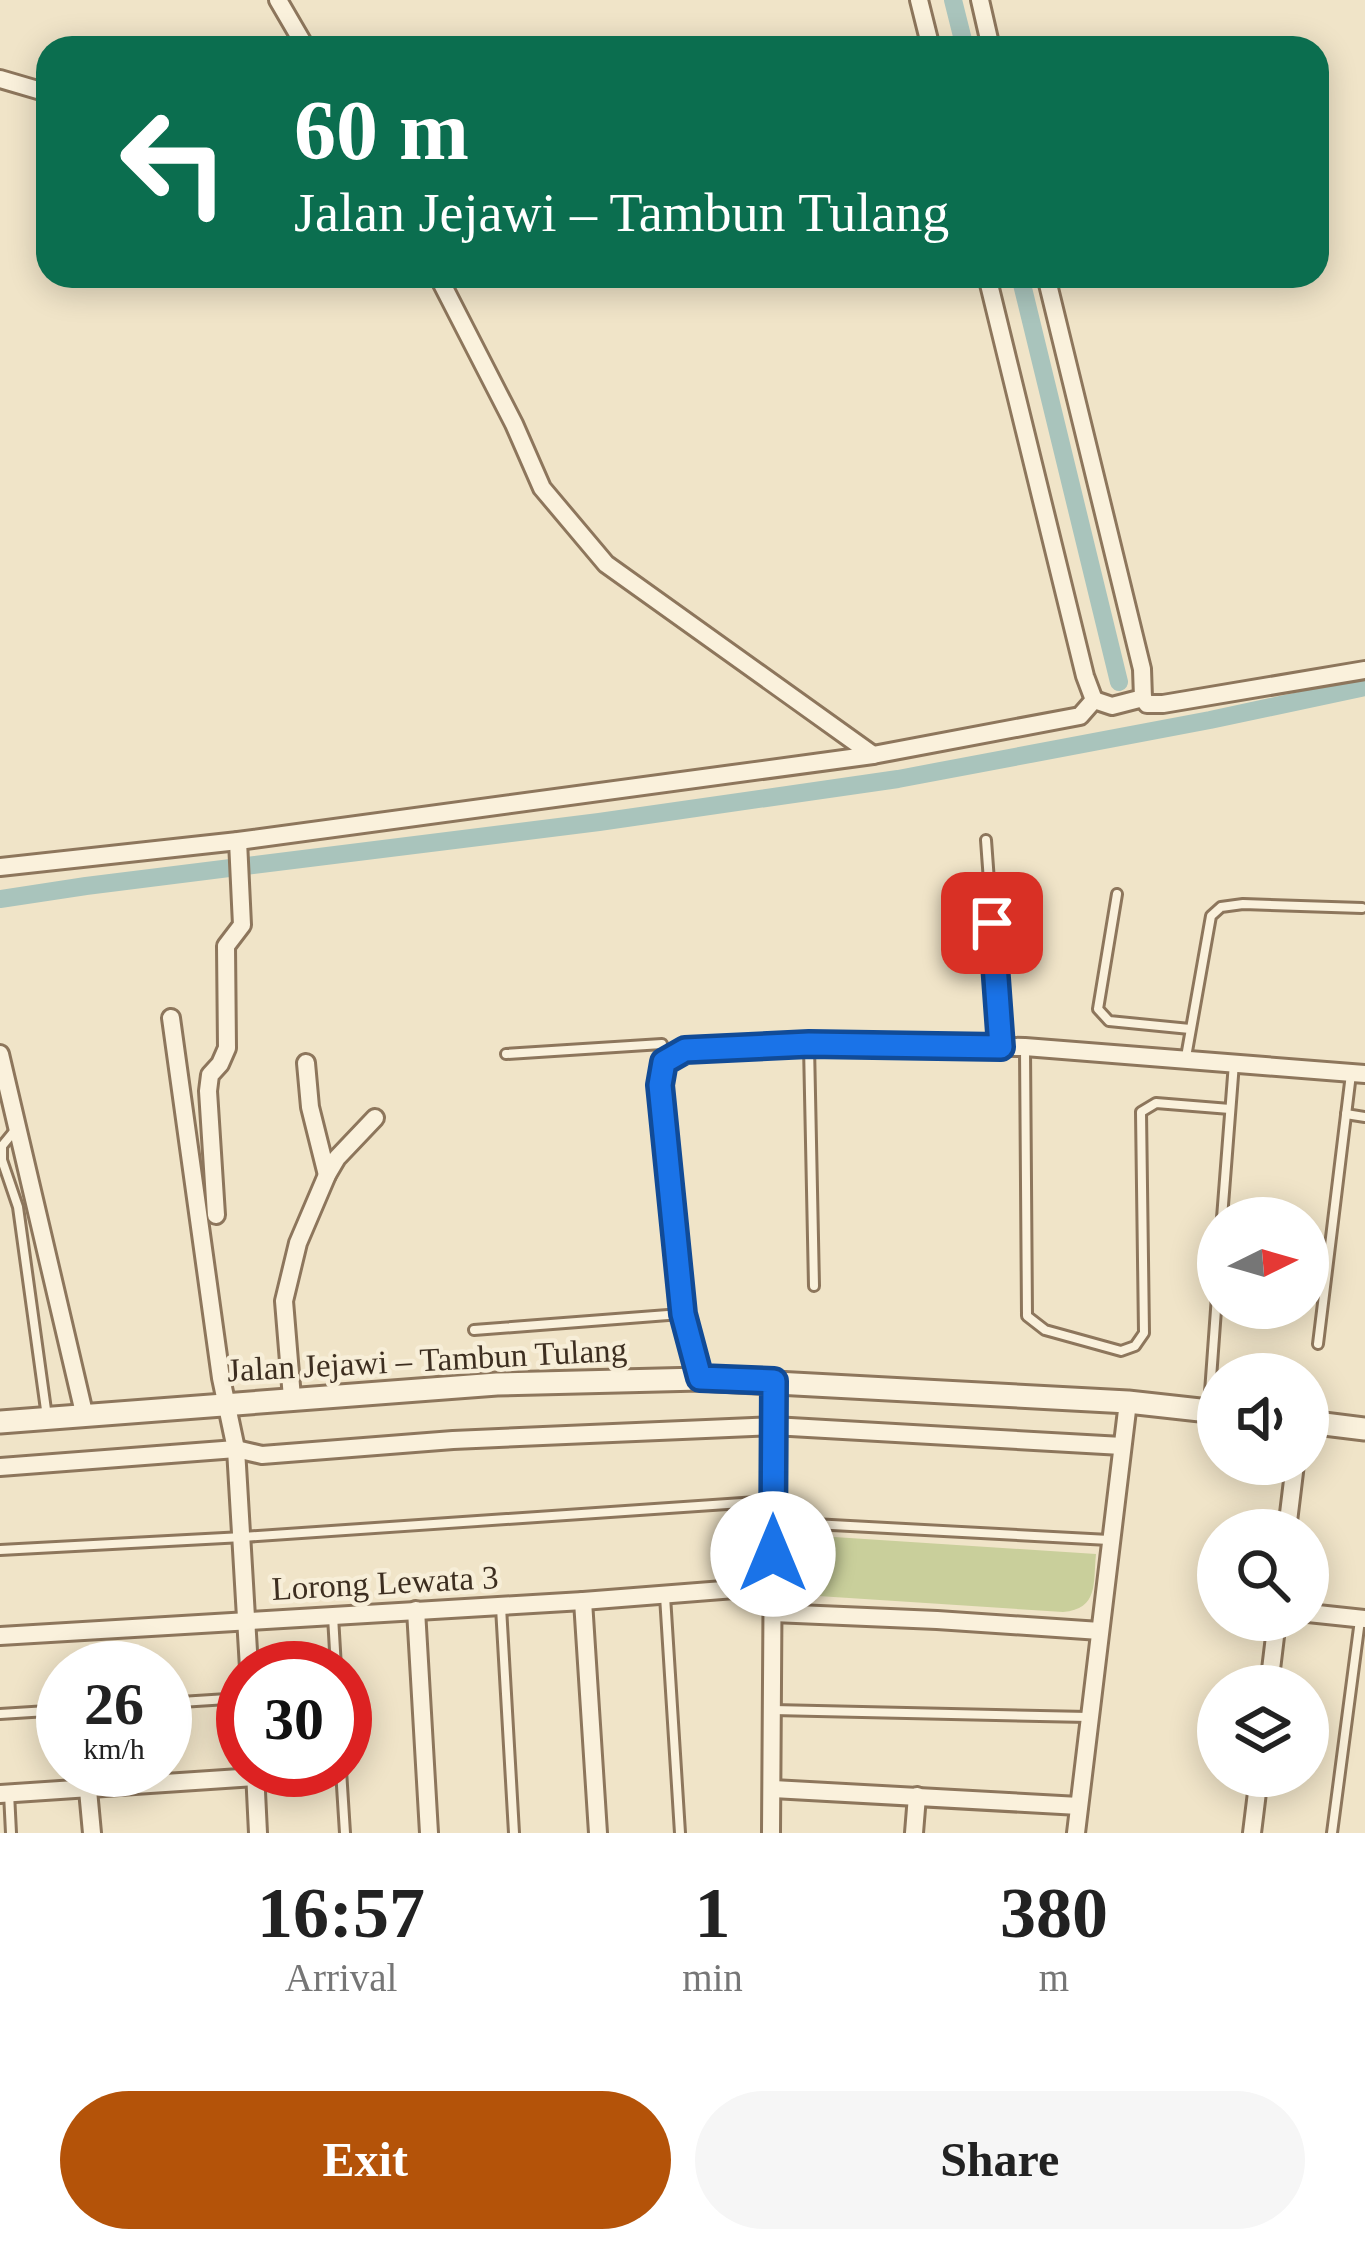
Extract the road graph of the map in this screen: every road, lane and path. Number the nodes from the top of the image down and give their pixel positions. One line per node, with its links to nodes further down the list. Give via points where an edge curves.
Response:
1 (278, 0): 4 (street)
2 (919, 0): 5 (street)
3 (980, 0): 6 (street)
4 (299, 36)
5 (929, 36)
6 (988, 36)
7 (0, 79): 8 (street)
8 (36, 90)
9 (444, 288): 15 (street, via 542,488 606,564)
10 (990, 288): 14 (street)
11 (1049, 288): 13 (street)
12 (1365, 670): 13 (street, via 1163,704)
13 (1143, 698): 14 (street, via 1112,706)
14 (1094, 700): 15 (street, via 1080,716)
15 (872, 755): 17 (street)
16 (986, 840): 25 (lane)
17 (238, 847): 18 (street); 40 (street, via 242,925 226,946 226,1048 208,1091)
18 (0, 867)
19 (1117, 894): 22 (lane, via 1098,1009 1109,1021)
20 (1362, 908): 22 (lane, via 1221,907 1211,916)
21 (171, 1018): 49 (street)
22 (1190, 1029): 29 (lane)
23 (662, 1044): 28 (lane)
24 (809, 1044): 25 (street); 41 (lane); 42 (street, via 685,1050 664,1062)
25 (1001, 1047): 26 (street)
26 (1025, 1047): 29 (street); 33 (lane, via 1027,1316 1045,1330 1121,1351 1135,1346 1144,1334 1142,1112 1156,1103)
27 (0, 1054): 37 (street)
28 (506, 1054)
29 (1186, 1059): 30 (street)
30 (1234, 1062): 32 (street); 33 (lane)
31 (306, 1063): 38 (street)
32 (1358, 1073): 34 (lane)
33 (1230, 1109): 39 (lane)
34 (1346, 1114): 35 (lane); 44 (lane)
35 (1365, 1117)
36 (375, 1118): 38 (street)
37 (16, 1129): 51 (street); 52 (lane, via 2,1160 17,1207)
38 (327, 1175): 47 (street, via 284,1301)
39 (1224, 1197)
40 (216, 1215)
41 (814, 1286)
42 (683, 1314): 43 (lane); 45 (street)
43 (474, 1330)
44 (1318, 1344)
45 (700, 1378): 46 (street, Jalan Jejawi – Tambun Tulang); 47 (street, Jalan Jejawi – Tambun Tulang)
46 (774, 1381): 48 (street, Jalan Jejawi – Tambun Tulang); 55 (street)
47 (292, 1398): 49 (street, Jalan Jejawi – Tambun Tulang)
48 (1128, 1402): 50 (street, Jalan Jejawi – Tambun Tulang); 57 (street)
49 (226, 1404): 51 (street, Jalan Jejawi – Tambun Tulang); 58 (street)
50 (1197, 1410)
51 (86, 1417): 52 (street, Jalan Jejawi – Tambun Tulang)
52 (47, 1418): 53 (street, Jalan Jejawi – Tambun Tulang)
53 (0, 1422)
54 (1329, 1425): 56 (street)
55 (773, 1426): 57 (street); 58 (street, via 262,1455); 60 (street)
56 (1365, 1429)
57 (1122, 1446): 63 (street)
58 (236, 1449): 59 (street); 62 (street)
59 (0, 1467)
60 (773, 1501): 61 (street); 62 (lane)
61 (774, 1522): 63 (lane); 65 (street)
62 (243, 1538): 64 (lane); 74 (street)
63 (1110, 1540): 75 (street)
64 (0, 1550)
65 (773, 1586): 66 (street, Lorong Lewata 3); 70 (street)
66 (665, 1594): 67 (street, Lorong Lewata 3); 99 (lane)
67 (583, 1600): 68 (street, Lorong Lewata 3); 98 (street)
68 (501, 1605): 69 (street, Lorong Lewata 3); 97 (lane)
69 (416, 1610): 71 (street, Lorong Lewata 3); 96 (street)
70 (773, 1613): 75 (street); 79 (street)
71 (333, 1615): 74 (street, Lorong Lewata 3); 78 (lane)
72 (1329, 1615): 73 (street)
73 (1363, 1619): 104 (lane)
74 (247, 1620): 76 (street, Lorong Lewata 3); 77 (street)
75 (1100, 1631): 82 (street)
76 (0, 1636)
77 (248, 1641)
78 (334, 1641)
79 (772, 1710): 82 (lane); 83 (street)
80 (36, 1712): 81 (lane)
81 (0, 1714)
82 (1089, 1718): 91 (street)
83 (772, 1790): 86 (street); 100 (street)
84 (36, 1792): 85 (street)
85 (4, 1794): 92 (lane)
86 (917, 1796): 91 (street); 101 (street)
87 (89, 1797): 93 (street)
88 (257, 1797): 94 (street)
89 (343, 1797): 95 (lane)
90 (1256, 1797): 103 (street)
91 (1079, 1806): 102 (street)
92 (11, 1833)
93 (92, 1833)
94 (259, 1833)
95 (345, 1833)
96 (429, 1833)
97 (514, 1833)
98 (598, 1833)
99 (680, 1833)
100 (771, 1833)
101 (914, 1833)
102 (1076, 1833)
103 (1252, 1833)
104 (1332, 1833)

